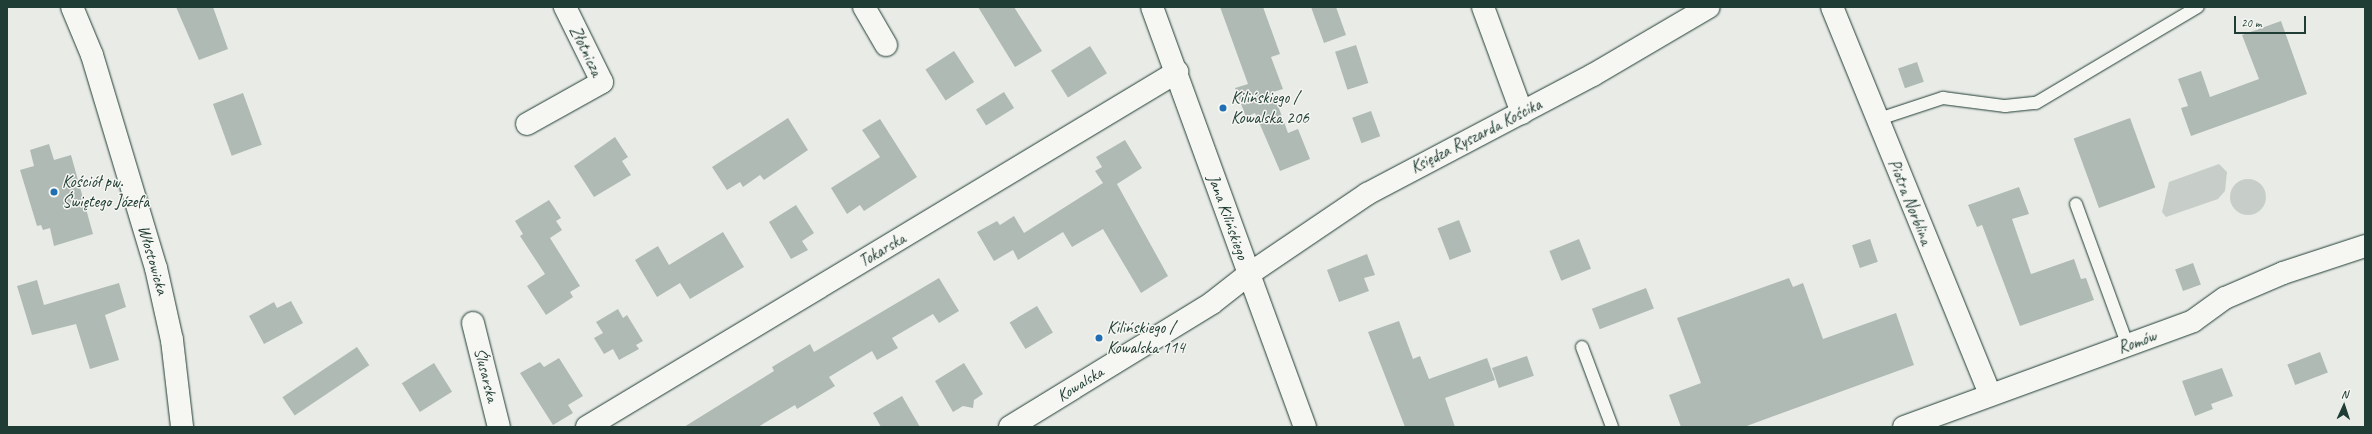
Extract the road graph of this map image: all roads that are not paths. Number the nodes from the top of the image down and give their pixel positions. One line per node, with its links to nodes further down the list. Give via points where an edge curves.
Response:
1 (72, 7): 21 (street, Włostowicka, via 92,55 156,268 172,340)
2 (565, 7): 13 (street, Złotnicza, via 602,82)
3 (864, 7): 9 (street)
4 (1152, 7): 10 (street, Jana Kilińskiego)
5 (1483, 7): 11 (street)
6 (1709, 7): 11 (street, Księdza Ryszarda Kościka)
7 (1832, 7): 12 (street, Piotra Norblina)
8 (2198, 7): 12 (lane, via 2036,103 2005,106 1943,98)
9 (886, 45)
10 (1177, 72): 16 (street, Jana Kilińskiego); 23 (street, Tokarska)
11 (1522, 113): 16 (street, Księdza Ryszarda Kościka, via 1367,194)
12 (1876, 120): 20 (street, Piotra Norblina)
13 (527, 124)
14 (2076, 204): 18 (lane)
15 (2365, 246): 18 (street, Romów, via 2283,273 2225,298 2193,322)
16 (1249, 274): 24 (street, Kowalska, via 1212,303); 25 (street, Jana Kilińskiego)
17 (473, 323): 22 (street, Ślusarska)
18 (2128, 346): 20 (street, Romów)
19 (1582, 347): 26 (lane)
20 (1990, 395): 27 (street, Romów)
21 (182, 427)
22 (499, 427)
23 (587, 427)
24 (1010, 427)
25 (1305, 427)
26 (1612, 427)
27 (1904, 427)

